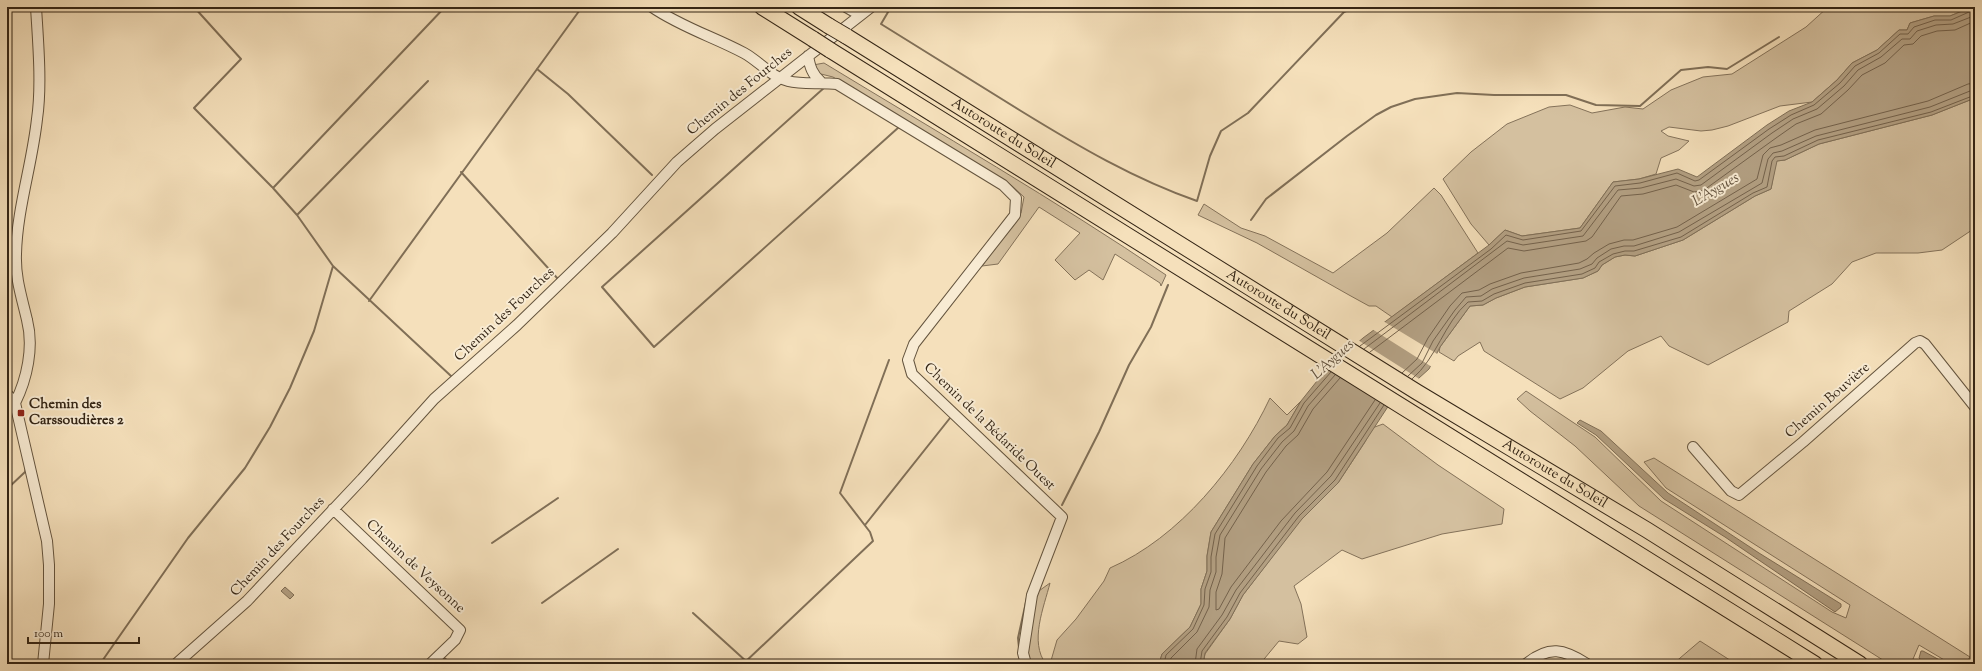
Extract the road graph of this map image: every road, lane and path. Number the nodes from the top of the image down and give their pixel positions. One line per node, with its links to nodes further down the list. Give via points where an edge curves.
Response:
1 (36, 7): 12 (street, via 38,117 32,160 20,213 16,255 16,274 28,321 30,342 27,369)
2 (652, 7): 9 (street, via 683,26 746,54)
3 (762, 7): 22 (highway, Autoroute du Soleil, bridge)
4 (799, 7): 23 (highway, Autoroute du Soleil, bridge)
5 (846, 7): 7 (street)
6 (870, 7): 7 (street, Chemin des Fourches)
7 (857, 18): 8 (street, Chemin des Fourches)
8 (808, 56): 9 (street, Chemin des Fourches); 10 (street, via 810,68)
9 (780, 78): 10 (street, Chemin de la Bédaride Ouest, via 790,82); 15 (street, Chemin des Fourches, via 677,162 627,218 585,259 517,325 434,399)
10 (821, 82): 19 (street, Chemin de la Bédaride Ouest, via 837,84 869,103 1003,185 1016,198 1015,215 914,344 908,360 912,374 1062,517 1032,595 1023,653)
11 (7, 394): 12 (street)
12 (15, 402): 16 (street, via 47,541 49,604)
13 (1975, 407): 14 (street, Chemin Bouvière, via 1920,341 1739,494 1731,491)
14 (1693, 447)
15 (333, 510): 17 (street, Chemin des Fourches, via 247,601); 18 (street, Chemin de Veysonne, via 460,630 455,640)
16 (43, 664)
17 (176, 664)
18 (430, 664)
19 (1026, 664)
20 (1526, 664): 21 (street, via 1554,650 1565,652)
21 (1587, 664)
22 (1815, 664)
23 (1860, 664)

